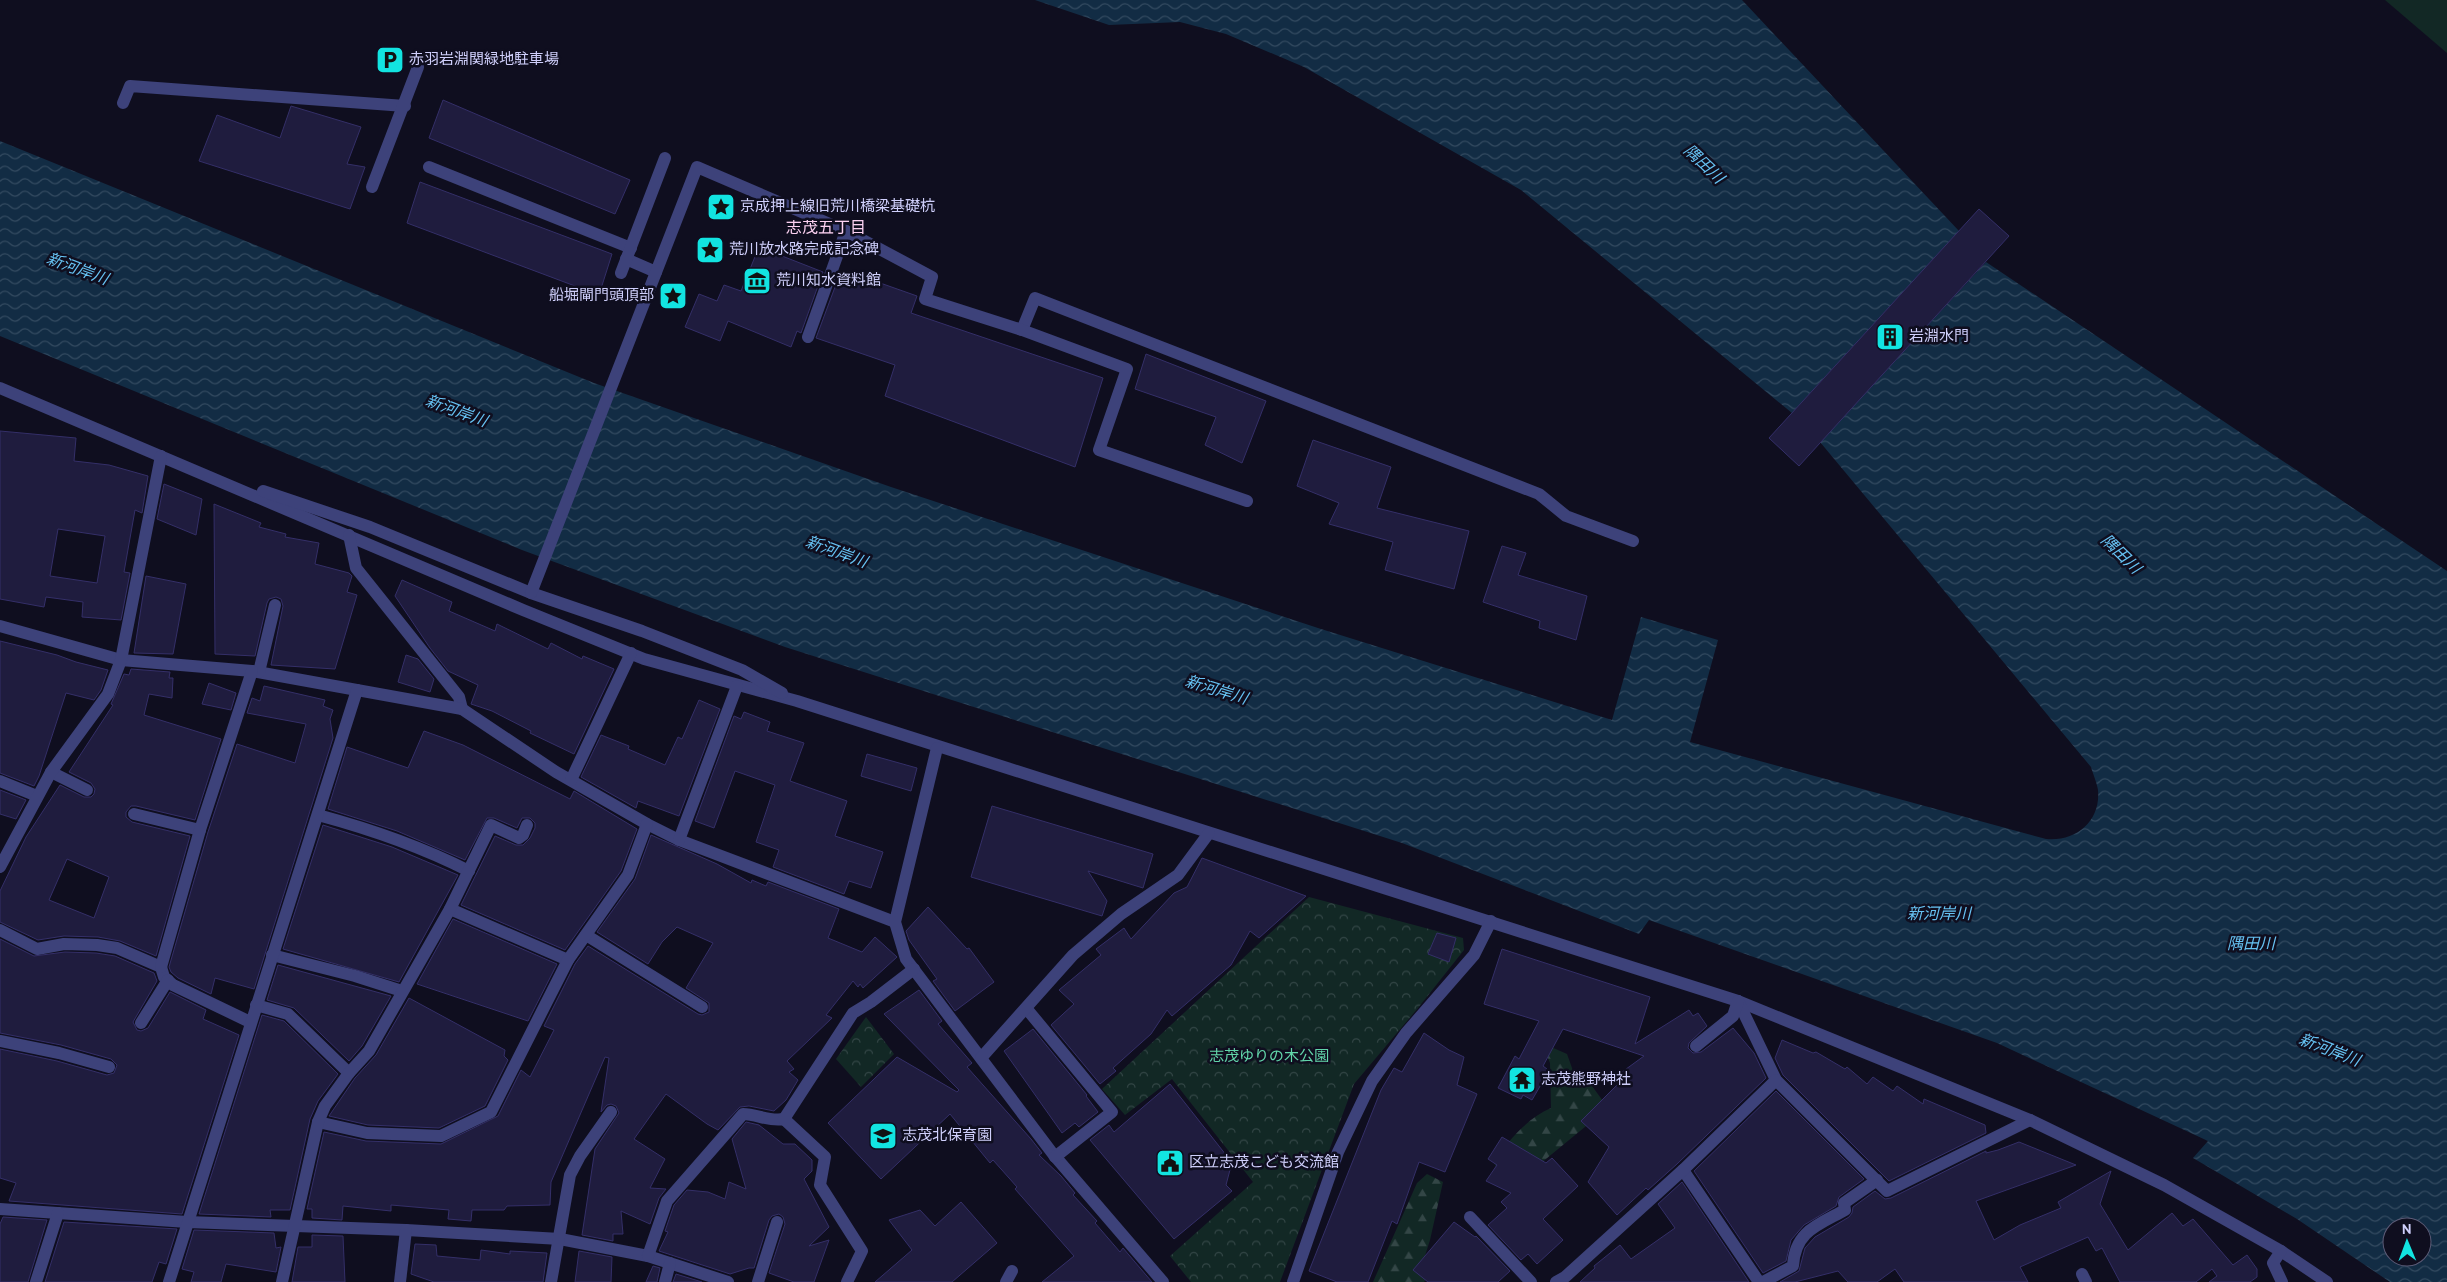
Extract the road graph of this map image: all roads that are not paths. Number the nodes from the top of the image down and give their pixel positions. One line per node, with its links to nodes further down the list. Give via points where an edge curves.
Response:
1 (418, 67): 3 (street)
2 (123, 103): 3 (street, via 130,86)
3 (405, 106): 6 (street)
4 (665, 158): 8 (street)
5 (429, 167): 8 (street)
6 (372, 187)
7 (846, 231): 9 (street, via 697,167); 11 (street, via 932,277 925,299); 12 (street)
8 (628, 253): 9 (street); 10 (street)
9 (656, 272): 19 (street)
10 (621, 273)
11 (1022, 330): 16 (street, via 1127,369 1099,450); 18 (street, via 1035,298 1539,494 1566,516)
12 (808, 338)
13 (0, 388): 14 (street)
14 (161, 456): 15 (street); 23 (street)
15 (206, 474): 17 (street); 19 (street, via 370,527)
16 (1247, 501)
17 (349, 535): 22 (street); 28 (street, via 356,568 459,697)
18 (1633, 541)
19 (531, 593): 27 (street, via 742,670)
20 (275, 605): 24 (street)
21 (0, 626): 23 (street)
22 (631, 653): 25 (street); 31 (street)
23 (121, 660): 24 (street); 30 (street, via 108,694)
24 (256, 672): 26 (street); 39 (street)
25 (737, 686): 27 (street); 41 (street)
26 (357, 690): 28 (street); 36 (street)
27 (797, 701): 29 (street)
28 (462, 709): 31 (street)
29 (937, 748): 40 (street); 46 (street)
30 (50, 772): 33 (street); 34 (street)
31 (570, 780): 37 (street)
32 (0, 781): 34 (street)
33 (87, 790)
34 (37, 796): 42 (street)
35 (134, 814): 39 (street)
36 (318, 815): 43 (street, via 372,830); 49 (street)
37 (646, 824): 41 (street); 48 (street, via 628,875)
38 (527, 825): 43 (street, via 519,838 491,825)
39 (200, 830): 51 (street)
40 (1209, 833): 45 (street); 58 (street, via 1178,875 1121,914 1073,955)
41 (679, 840): 46 (street)
42 (0, 867)
43 (469, 871): 44 (street)
44 (450, 909): 50 (street); 54 (street)
45 (1491, 921): 55 (street); 96 (street, via 1474,955 1406,1033 1372,1081 1338,1152)
46 (895, 922): 52 (street, via 906,959)
47 (0, 930): 51 (street, via 38,949 64,944 97,945 117,948)
48 (586, 935): 50 (street); 57 (street)
49 (272, 955): 54 (street); 56 (street)
50 (568, 960): 70 (street, via 492,1112 441,1136 367,1132)
51 (161, 967): 53 (street)
52 (914, 969): 63 (street); 68 (street, via 854,1013)
53 (168, 980): 59 (street); 60 (street)
54 (402, 991): 65 (street, via 369,1051)
55 (1738, 1001): 62 (street, via 1733,1016); 66 (street); 69 (street)
56 (256, 1005): 59 (street); 65 (street, via 288,1014)
57 (702, 1007)
58 (1026, 1008): 63 (street); 71 (street, via 1112,1112)
59 (250, 1022): 77 (street)
60 (141, 1023)
61 (0, 1041): 64 (street)
62 (1696, 1046)
63 (981, 1058): 71 (street)
64 (108, 1067)
65 (349, 1073): 70 (street, via 325,1106)
66 (1776, 1080): 72 (street); 73 (street)
67 (611, 1112): 81 (street, via 570,1175)
68 (784, 1119): 83 (street, via 774,1121 743,1114 667,1201); 94 (street, via 825,1157 820,1185 862,1251)
69 (2030, 1120): 73 (street, via 1887,1191); 82 (street, via 2164,1185)
70 (318, 1122): 79 (street)
71 (1055, 1157): 95 (street)
72 (1683, 1170): 85 (street); 98 (street)
73 (1876, 1180): 85 (street, via 1844,1203 1845,1210 1809,1230 1798,1242 1793,1266)
74 (0, 1209): 75 (street)
75 (58, 1213): 77 (street); 86 (street)
76 (1470, 1217): 97 (street)
77 (187, 1222): 79 (street); 87 (street)
78 (777, 1222): 93 (street)
79 (296, 1225): 80 (street); 88 (street)
80 (406, 1230): 81 (street); 89 (street)
81 (560, 1239): 83 (street); 90 (street)
82 (2281, 1251): 99 (street, via 2273,1263); 100 (street)
83 (648, 1256): 84 (street)
84 (670, 1263): 91 (street); 92 (street)
85 (1755, 1280)
86 (36, 1282)
87 (169, 1282)
88 (282, 1282)
89 (400, 1282)
90 (551, 1282)
91 (665, 1282)
92 (728, 1282)
93 (758, 1282)
94 (847, 1282)
95 (1163, 1282)
96 (1293, 1282)
97 (1531, 1282)
98 (1556, 1282)
99 (2282, 1282)
100 (2327, 1282)

